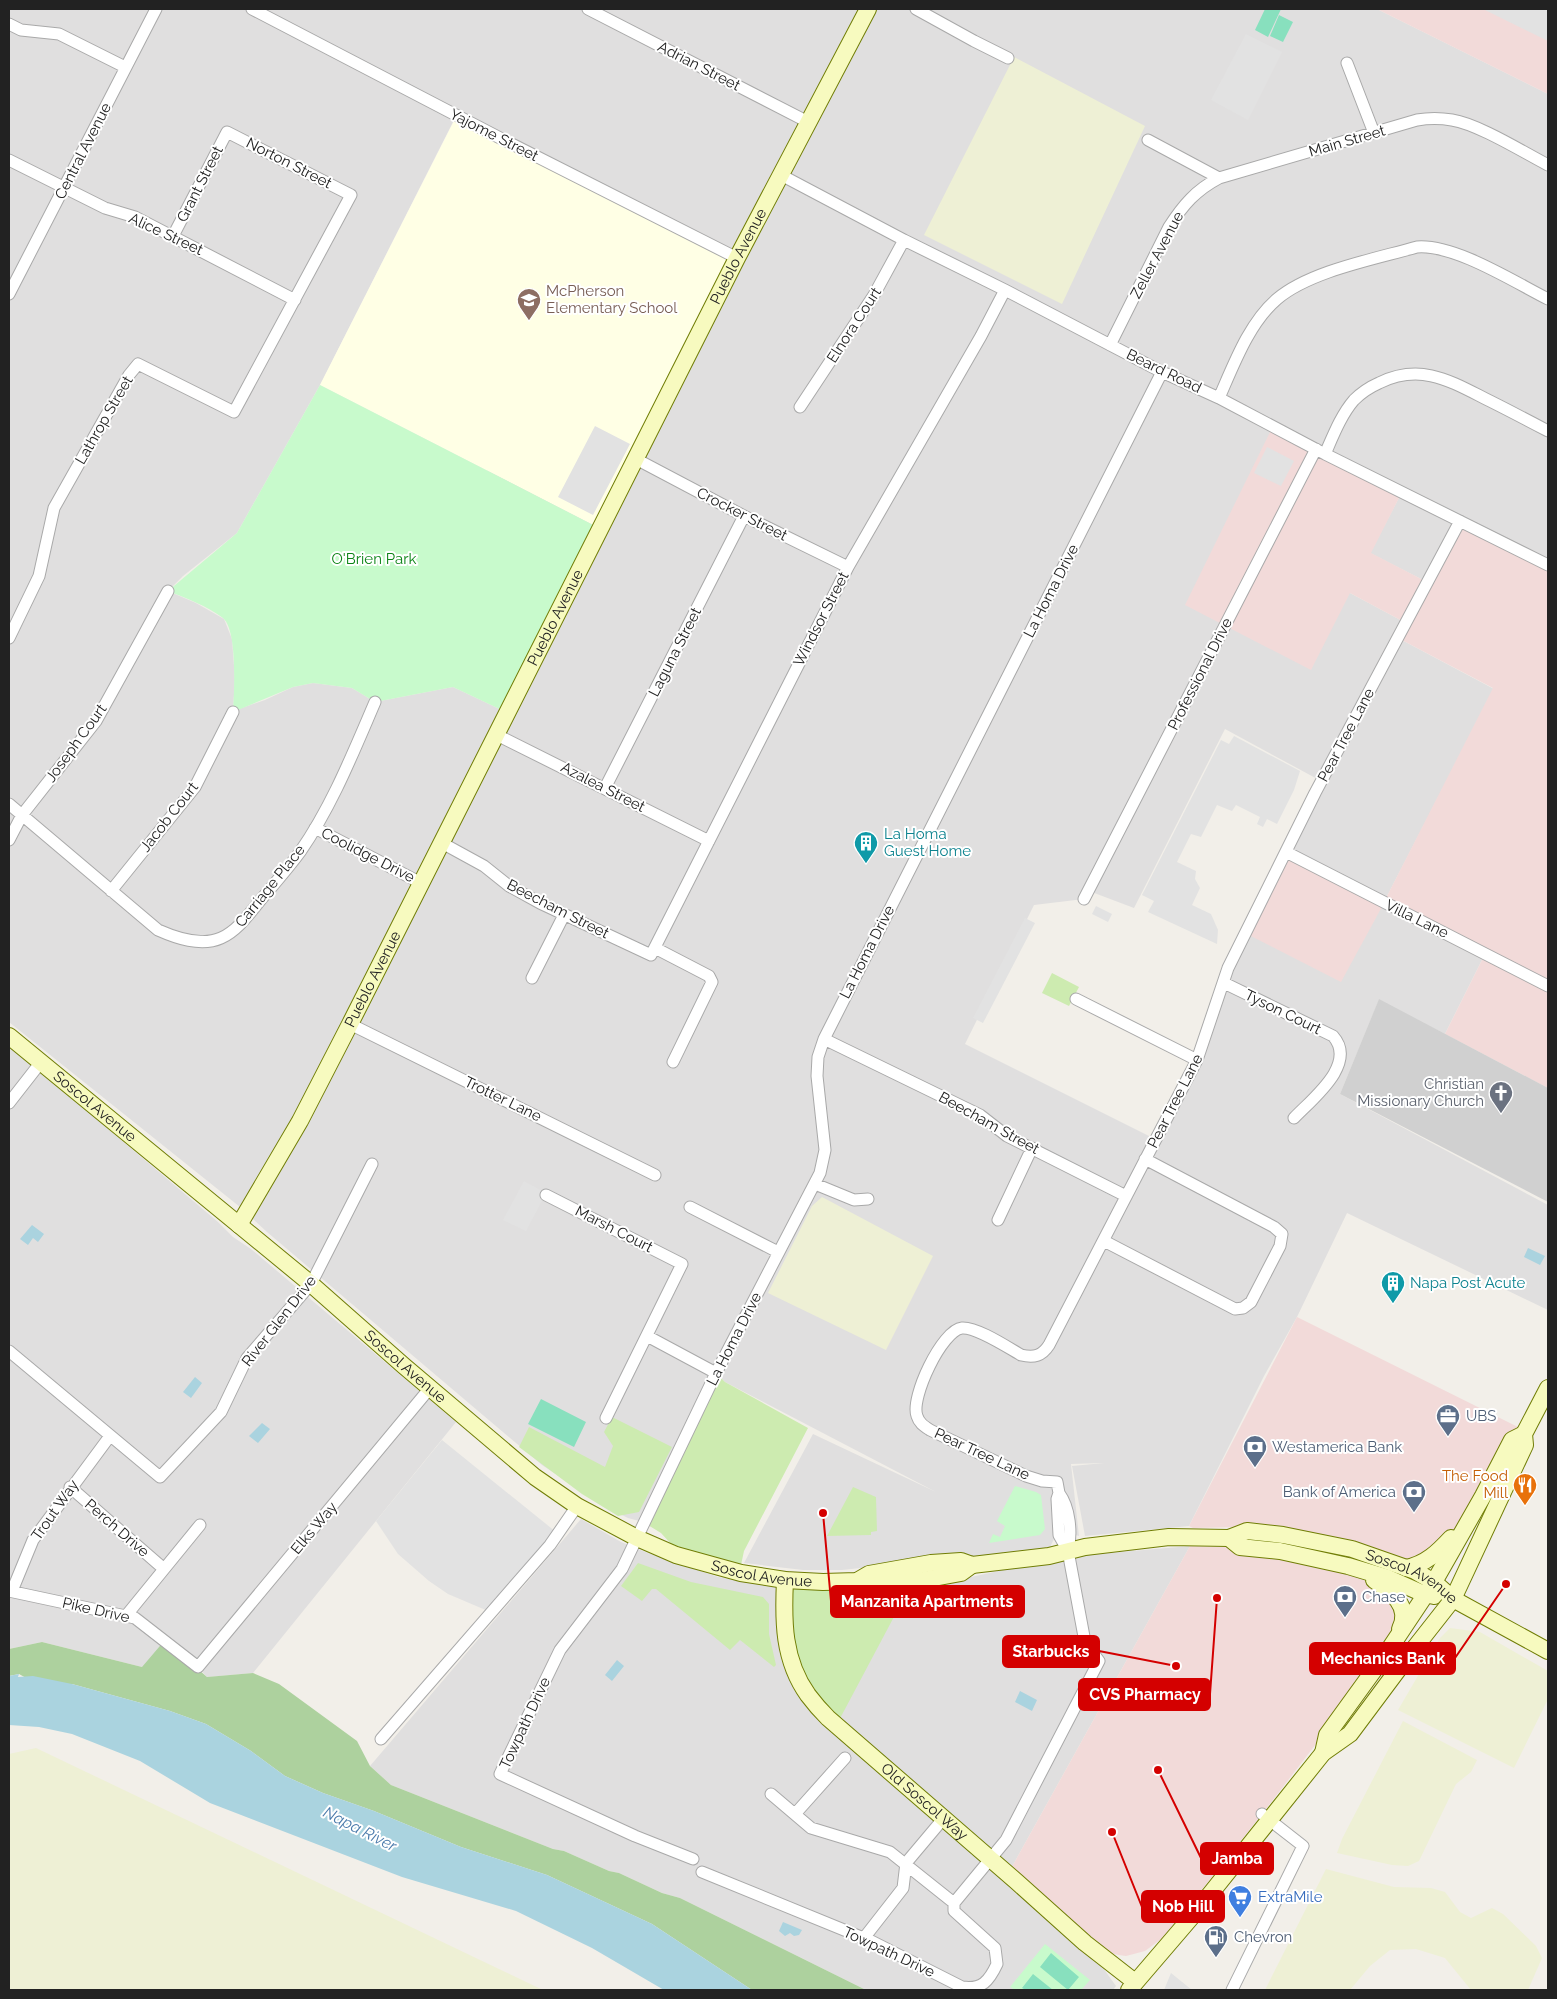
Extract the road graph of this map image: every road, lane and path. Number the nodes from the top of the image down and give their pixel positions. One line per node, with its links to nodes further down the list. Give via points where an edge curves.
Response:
1 (156, 9): 9 (street, Central Avenue)
2 (252, 9): 22 (street, Yajome Street)
3 (588, 9): 10 (street, Adrian Street)
4 (868, 9): 10 (main road, Pueblo Avenue)
5 (916, 9): 7 (street)
6 (9, 24): 9 (street, via 21,30 59,34)
7 (1008, 58)
8 (1348, 63): 12 (street)
9 (125, 67): 18 (street, Central Avenue)
10 (810, 123): 16 (main road, Pueblo Avenue)
11 (227, 132): 19 (street, Norton Street); 20 (street, Grant Street)
12 (1374, 133): 15 (street, Main Street, via 1417,120 1454,120 1471,125); 17 (street, Main Street)
13 (1148, 140): 17 (street)
14 (9, 160): 18 (street, Alice Street)
15 (1548, 165)
16 (781, 175): 21 (street, Beard Road); 22 (main road, Pueblo Avenue)
17 (1219, 178): 27 (street, Zeller Avenue, via 1203,187 1180,210)
18 (64, 189): 20 (street, Alice Street); 24 (street, Central Avenue)
19 (351, 195): 26 (street, Lathrop Street)
20 (173, 236): 26 (street, Alice Street)
21 (904, 240): 23 (street, Beard Road); 30 (street, Elnora Court, via 874,296)
22 (737, 258): 33 (main road, Pueblo Avenue)
23 (1005, 290): 27 (street, Beard Road); 37 (street, Windsor Street)
24 (9, 294)
25 (1548, 299): 29 (street, via 1467,258 1429,246 1310,278 1277,299 1264,314 1248,336)
26 (295, 300): 39 (street, Lathrop Street, via 234,412 138,364 54,508 39,576)
27 (1110, 345): 28 (street, Beard Road)
28 (1162, 372): 29 (street, Beard Road); 62 (street, La Homa Drive)
29 (1219, 398): 32 (street, Beard Road)
30 (800, 407)
31 (1548, 431): 32 (street, Professional Drive, via 1446,379 1407,374 1370,387 1354,400)
32 (1320, 452): 35 (street, Beard Road); 53 (street, Professional Drive)
33 (636, 459): 34 (street, Crocker Street); 42 (main road, Pueblo Avenue)
34 (744, 516): 37 (street, Crocker Street); 43 (street, Laguna Street)
35 (1460, 521): 36 (street, Beard Road); 50 (street, Pear Tree Lane)
36 (1548, 565)
37 (848, 567): 48 (street, Windsor Street)
38 (168, 590): 45 (street, Joseph Court, via 96,721)
39 (9, 638)
40 (375, 702): 46 (street, Carriage Place, via 344,775)
41 (233, 712): 52 (street, Jacob Court, via 195,787)
42 (497, 735): 43 (street, Azalea Street); 49 (main road, Pueblo Avenue)
43 (605, 788): 48 (street, Azalea Street)
44 (9, 804): 45 (street, Carriage Place)
45 (22, 814): 47 (street, Joseph Court); 52 (street, Carriage Place)
46 (315, 828): 51 (street, Coolidge Drive); 52 (street, Carriage Place, via 300,852 243,922 219,939 188,940 158,930)
47 (9, 840)
48 (709, 841): 55 (street, Windsor Street)
49 (442, 843): 51 (main road, Pueblo Avenue); 54 (street, Beecham Street, via 484,866 509,886)
50 (1286, 852): 57 (street, Pear Tree Lane, via 1228,968); 58 (street, Villa Lane)
51 (421, 883): 60 (main road, Pueblo Avenue)
52 (111, 890)
53 (1084, 899)
54 (564, 915): 55 (street, Beecham Street); 56 (street)
55 (653, 952): 65 (street, Beecham Street, via 709,976 712,982)
56 (532, 978)
57 (1224, 983): 63 (street, Pear Tree Lane); 67 (street, Tyson Court, via 1333,1036 1339,1046 1341,1059 1333,1076)
58 (1548, 986)
59 (1076, 999): 63 (street)
60 (350, 1024): 71 (street, Trotter Lane); 78 (main road, Pueblo Avenue, via 300,1121)
61 (9, 1036): 64 (main road, Soscol Avenue)
62 (824, 1039): 68 (street, Beecham Street, via 980,1115 1007,1136); 72 (street, La Homa Drive, via 818,1057 817,1076 824,1150 823,1164)
63 (1197, 1060): 69 (street, Pear Tree Lane)
64 (41, 1062): 66 (street); 78 (main road, Soscol Avenue)
65 (673, 1062)
66 (9, 1103)
67 (1294, 1118)
68 (1032, 1148): 74 (street, Beecham Street); 77 (street)
69 (1145, 1159): 74 (street, Pear Tree Lane); 79 (street, via 1274,1227 1282,1234 1280,1246 1251,1302 1235,1309)
70 (372, 1164): 81 (street, River Glen Drive)
71 (655, 1175)
72 (815, 1184): 75 (street, via 854,1200); 80 (street, La Homa Drive)
73 (546, 1195): 82 (street, Marsh Court, via 682,1264)
74 (1126, 1196): 79 (street, Pear Tree Lane)
75 (868, 1199)
76 (690, 1207): 80 (street)
77 (998, 1220)
78 (239, 1225): 81 (main road, Soscol Avenue)
79 (1104, 1241): 98 (street, Pear Tree Lane, via 1042,1353 1037,1356 1021,1354 971,1328 960,1328 949,1335 940,1349 917,1396 917,1416 930,1430 1026,1476 1057,1482 1071,1537)
80 (778, 1252): 84 (street, La Homa Drive)
81 (311, 1284): 85 (main road, Soscol Avenue); 89 (street, River Glen Drive, via 247,1358 221,1412 160,1477)
82 (647, 1336): 84 (street); 87 (street)
83 (9, 1351): 89 (street, River Glen Drive)
84 (716, 1373): 95 (street, La Homa Drive)
85 (430, 1388): 92 (main road, Soscol Avenue, via 535,1477); 109 (street, Elks Way)
86 (1548, 1388): 88 (main road)
87 (606, 1418)
88 (1524, 1434): 91 (main road, via 1512,1440); 105 (main road, via 1525,1445)
89 (110, 1436): 90 (street, Trout Way)
90 (70, 1487): 101 (street, Perch Drive); 104 (street, Trout Way, via 33,1540)
91 (1482, 1496): 100 (main road, via 1465,1523 1435,1555); 103 (main road)
92 (577, 1506): 95 (main road, Soscol Avenue); 110 (street, via 550,1545)
93 (200, 1525): 101 (street)
94 (1230, 1538): 96 (main road, Soscol Avenue, via 1247,1531); 97 (main road, Soscol Avenue, via 1240,1547); 98 (main road, Soscol Avenue, via 1180,1536)
95 (635, 1542): 102 (main road, Soscol Avenue, via 741,1573); 117 (street, Towpath Drive, via 622,1569 560,1650 500,1774 635,1836)
96 (1321, 1542): 97 (main road, via 1317,1549 1268,1542); 100 (main road, Soscol Avenue)
97 (1256, 1548): 99 (main road, Soscol Avenue)
98 (1068, 1551): 102 (main road, Soscol Avenue, via 972,1565 961,1573 867,1587 857,1580); 118 (street, Pear Tree Lane, via 1086,1642 1100,1661 1006,1840)
99 (1358, 1568): 103 (main road, Soscol Avenue); 107 (main road, via 1395,1595 1401,1605 1402,1625)
100 (1406, 1568): 103 (main road, Soscol Avenue)
101 (164, 1569): 106 (street)
102 (785, 1580): 116 (main road, Old Soscol Way, via 784,1634 806,1693 828,1718)
103 (1429, 1588): 105 (main road, Soscol Avenue); 107 (main road)
104 (10, 1591): 106 (street, Pike Drive)
105 (1453, 1599): 108 (main road, Soscol Avenue); 111 (main road, via 1350,1734)
106 (124, 1617): 109 (street, Pike Drive, via 135,1618)
107 (1390, 1648): 111 (main road, via 1327,1736)
108 (1548, 1651)
109 (198, 1667)
110 (381, 1739)
111 (1323, 1753): 115 (main road)
112 (845, 1758): 114 (street)
113 (771, 1794): 114 (street)
114 (795, 1814): 119 (street, via 811,1828 890,1852)
115 (1266, 1816): 123 (main road, via 1195,1913); 124 (street, via 1303,1846)
116 (943, 1819): 118 (main road, Old Soscol Way); 119 (street)
117 (694, 1859)
118 (991, 1861): 121 (street); 123 (main road, Old Soscol Way)
119 (906, 1863): 121 (street); 122 (street, via 903,1888)
120 (702, 1872): 122 (street, Towpath Drive)
121 (954, 1903): 122 (street, Towpath Drive, via 954,1911 995,1948 997,1964 994,1971 974,1989 962,1987)
122 (864, 1938)
123 (1132, 1986)
124 (1232, 1990)

